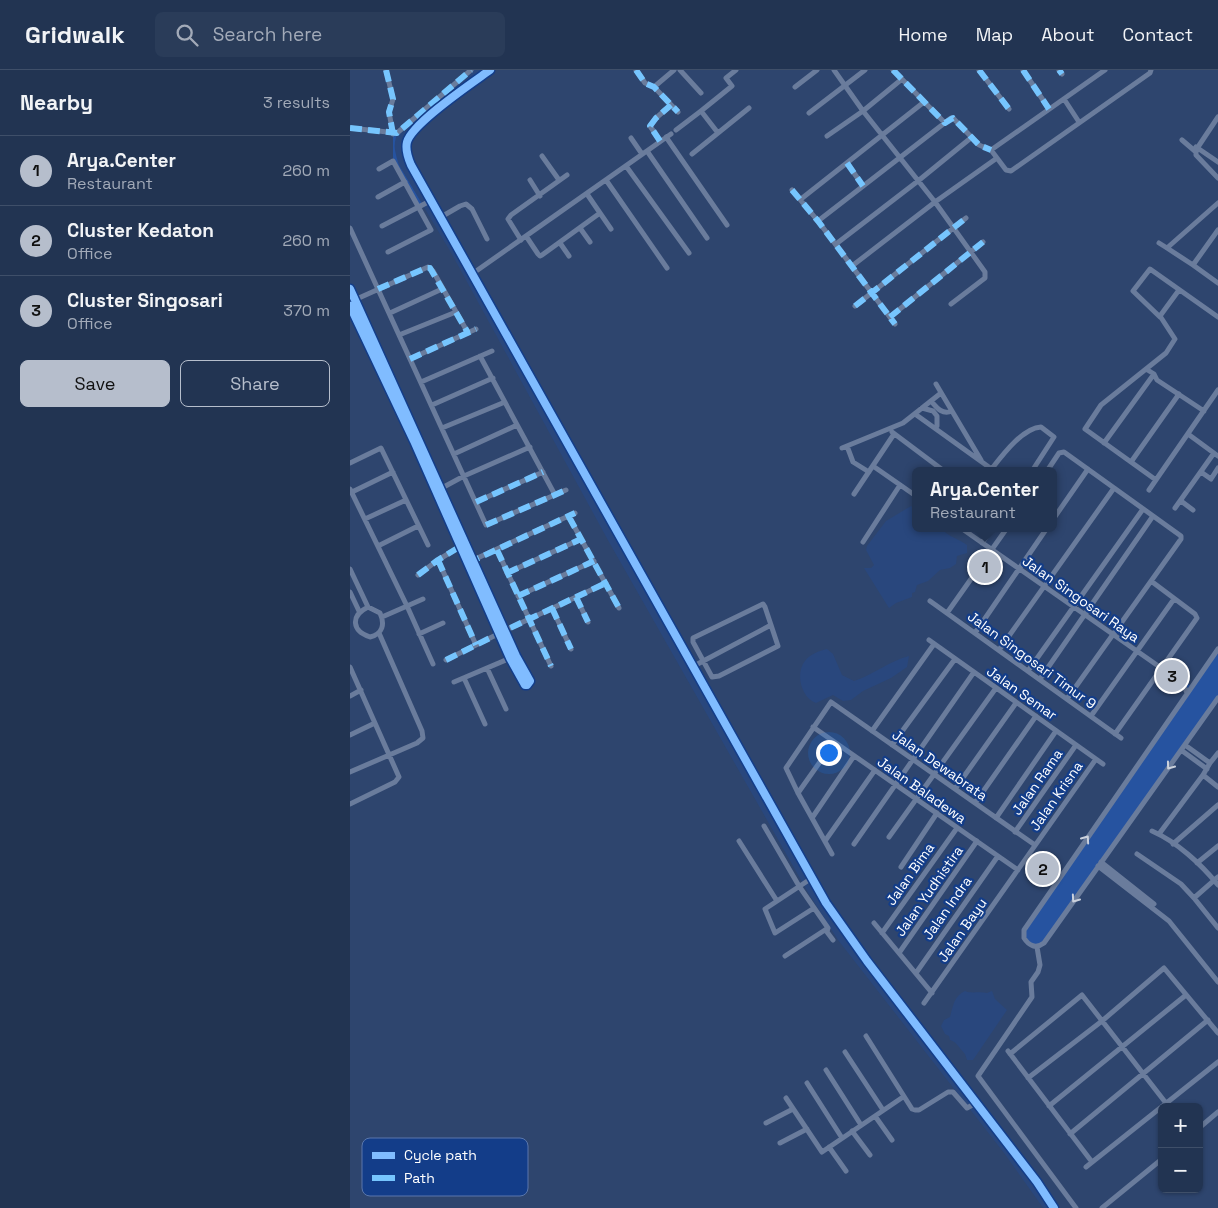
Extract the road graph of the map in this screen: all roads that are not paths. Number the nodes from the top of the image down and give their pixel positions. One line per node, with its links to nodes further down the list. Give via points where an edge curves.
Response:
1 (386, 70): 37 (street, via 392,99 389,112)
2 (471, 70): 37 (street)
3 (490, 70): 69 (street, via 439,108 410,136 407,155)
4 (636, 70): 18 (street, via 645,83)
5 (674, 70): 18 (street)
6 (680, 70): 20 (street)
7 (736, 70): 27 (street, via 726,78 732,86)
8 (817, 70): 19 (street)
9 (834, 70): 17 (street)
10 (865, 70): 17 (street)
11 (893, 70): 16 (street)
12 (978, 70): 26 (street)
13 (1023, 70): 25 (street)
14 (1104, 70): 21 (street)
15 (1151, 70): 32 (street)
16 (902, 79): 22 (street); 28 (street)
17 (846, 85): 28 (street); 30 (street)
18 (654, 86): 23 (street)
19 (795, 87)
20 (700, 92)
21 (1064, 100): 25 (street); 32 (street)
22 (924, 102): 33 (street); 38 (street)
23 (671, 104): 29 (street); 43 (street, via 650,126)
24 (749, 108): 36 (street)
25 (1049, 109): 45 (street)
26 (1009, 110)
27 (700, 111): 35 (street); 36 (street)
28 (863, 111): 38 (street); 39 (street)
29 (678, 112)
30 (809, 113)
31 (1218, 116): 46 (street)
32 (1080, 122): 51 (street, via 1011,171 1006,170)
33 (945, 123): 40 (street, via 953,118); 50 (street)
34 (350, 128): 37 (street)
35 (676, 130)
36 (718, 133): 48 (street)
37 (393, 134)
38 (882, 135): 50 (street); 53 (street)
39 (827, 136)
40 (972, 137): 45 (street, via 982,147); 62 (street)
41 (630, 138): 47 (street)
42 (1182, 140): 46 (street)
43 (660, 141): 44 (street); 77 (street, via 669,135)
44 (647, 150): 47 (street); 85 (street)
45 (991, 150): 51 (street)
46 (1196, 150): 52 (street); 57 (street)
47 (642, 154): 54 (street)
48 (692, 154)
49 (542, 156): 59 (street)
50 (900, 158): 62 (street); 63 (street)
51 (997, 158): 70 (street)
52 (1218, 162)
53 (847, 163): 63 (street); 68 (street)
54 (626, 166): 60 (street); 95 (street)
55 (379, 169): 61 (street, via 394,161)
56 (568, 175): 59 (street)
57 (1218, 178)
58 (530, 180): 66 (street)
59 (559, 180): 66 (street)
60 (606, 180): 65 (street); 99 (street)
61 (405, 182): 67 (street); 72 (street)
62 (918, 182): 70 (street); 91 (street)
63 (863, 186): 76 (street)
64 (792, 190): 68 (street)
65 (586, 194): 73 (street); 84 (street)
66 (540, 196): 84 (street, via 508,219)
67 (378, 197)
68 (801, 199): 76 (street)
69 (431, 201): 72 (street); 74 (street)
70 (935, 202): 81 (street); 98 (street)
71 (1218, 202): 92 (street)
72 (420, 206): 78 (street); 93 (street, via 432,230)
73 (600, 213): 80 (street); 82 (street)
74 (441, 218): 86 (street, via 466,204); 100 (street)
75 (966, 218): 81 (street)
76 (818, 221): 91 (street)
77 (727, 225)
78 (382, 226)
79 (350, 228): 103 (street)
80 (580, 228): 87 (street); 88 (street)
81 (954, 228): 94 (street); 106 (street)
82 (612, 229)
83 (1218, 230): 97 (street)
84 (523, 238): 87 (street, via 540,256); 100 (street)
85 (707, 238)
86 (487, 240)
87 (560, 242): 96 (street)
88 (590, 242)
89 (983, 242): 94 (street)
90 (1159, 243): 92 (street)
91 (836, 244): 98 (street)
92 (1167, 248): 97 (street)
93 (388, 252)
94 (971, 252): 108 (street, via 986,276); 113 (street)
95 (688, 253)
96 (569, 256)
97 (1193, 265): 101 (street)
98 (852, 266): 106 (street)
99 (667, 268)
100 (472, 274): 253 (street)
101 (1218, 283)
102 (350, 289): 107 (street)
103 (378, 289): 104 (street, via 427,267); 107 (street); 112 (street)
104 (442, 289): 111 (street); 112 (street)
105 (1179, 290): 114 (street); 114 (street, via 1150,269 1133,291); 115 (street)
106 (871, 293): 110 (street); 113 (street)
107 (352, 300): 128 (street)
108 (951, 304)
109 (350, 306): 128 (street)
110 (855, 306)
111 (456, 312): 118 (street); 119 (street)
112 (390, 313): 119 (street)
113 (890, 316): 116 (street)
114 (1160, 317): 123 (street, via 1175,339 1166,353)
115 (1218, 317)
116 (895, 324)
117 (476, 329): 118 (street)
118 (468, 332): 122 (street)
119 (399, 335): 122 (street)
120 (492, 351): 121 (street)
121 (480, 356): 125 (street); 126 (street)
122 (410, 359): 126 (street)
123 (1146, 369): 124 (street); 146 (street, via 1101,405 1085,429)
124 (1154, 374): 131 (street, via 1157,380); 146 (street)
125 (492, 378): 133 (street); 134 (street)
126 (421, 382): 134 (street)
127 (936, 384): 130 (street)
128 (392, 388): 170 (street)
129 (1218, 390): 137 (street)
130 (941, 393): 132 (street); 136 (street)
131 (1179, 394): 137 (street); 151 (street)
132 (931, 401): 135 (street); 136 (street, via 942,412)
133 (505, 402): 139 (street); 140 (street)
134 (432, 405): 140 (street)
135 (922, 408): 138 (street); 141 (street, via 937,416)
136 (952, 411): 145 (street)
137 (1204, 411): 144 (street)
138 (915, 414): 141 (street); 142 (street)
139 (518, 425): 148 (street); 149 (street)
140 (442, 428): 149 (street)
141 (934, 428): 147 (street)
142 (888, 429): 143 (street); 164 (street, via 844,447 853,462)
143 (894, 434): 154 (street); 155 (street)
144 (1188, 434): 150 (street); 167 (street)
145 (968, 439): 147 (street); 153 (street)
146 (1104, 443): 151 (street)
147 (960, 446): 153 (street)
148 (530, 447): 163 (street); 166 (street)
149 (454, 454): 166 (street)
150 (1216, 455): 165 (street)
151 (1131, 462): 167 (street)
152 (350, 463): 162 (street, via 381,448)
153 (982, 463): 156 (street)
154 (873, 466): 164 (street); 168 (street)
155 (939, 467)
156 (987, 467)
157 (993, 467): 158 (street, via 1011,444 1034,428 1041,427 1053,435 1054,440)
158 (1035, 467)
159 (1050, 467): 161 (street, via 1059,453 1064,452)
160 (1218, 468): 165 (street, via 1211,479)
161 (1088, 469): 169 (street); 184 (street)
162 (393, 472): 173 (street); 177 (street)
163 (544, 472): 176 (street); 179 (street)
164 (869, 472): 175 (street)
165 (1201, 472): 178 (street)
166 (464, 476): 170 (street); 179 (street)
167 (1156, 480): 172 (street)
168 (900, 485): 174 (street); 194 (street)
169 (1114, 488): 180 (street); 211 (street)
170 (439, 490): 198 (street); 202 (street)
171 (566, 490): 176 (street)
172 (1149, 490)
173 (351, 491): 187 (street)
174 (912, 493)
175 (854, 494)
176 (555, 495): 179 (street, via 488,525)
177 (406, 500): 187 (street); 188 (street)
178 (1180, 501): 181 (street); 182 (street)
179 (476, 502)
180 (1143, 508): 185 (street); 220 (street)
181 (1176, 508)
182 (1192, 510)
183 (575, 513): 186 (street)
184 (1057, 514)
185 (1153, 516): 209 (street, via 1178,533 1180,539); 225 (street)
186 (569, 517): 193 (street); 199 (street)
187 (365, 520): 197 (street)
188 (418, 526): 196 (street); 197 (street)
189 (967, 532): 195 (street, Jalan Singosari Raya)
190 (989, 532): 195 (street)
191 (1003, 532): 200 (street)
192 (1044, 532): 206 (street)
193 (581, 539): 203 (street); 207 (street)
194 (863, 542)
195 (982, 543): 200 (street, Jalan Singosari Raya)
196 (428, 545)
197 (378, 546): 218 (street)
198 (461, 546): 201 (street); 204 (street)
199 (497, 550): 202 (street); 207 (street)
200 (992, 550): 206 (street, Jalan Singosari Raya); 224 (street)
201 (438, 560): 208 (street); 240 (street)
202 (474, 560): 204 (street); 232 (street)
203 (594, 561): 210 (street); 213 (street)
204 (468, 563): 234 (street)
205 (350, 569): 219 (street)
206 (1019, 569): 211 (street, Jalan Singosari Raya); 235 (street)
207 (507, 572): 213 (street)
208 (418, 575)
209 (1151, 581): 216 (street); 237 (street)
210 (606, 584): 214 (street); 222 (street)
211 (1043, 586): 220 (street, Jalan Singosari Raya); 243 (street)
212 (350, 592): 223 (street)
213 (518, 596): 227 (street)
214 (576, 598): 221 (street); 228 (street)
215 (423, 599): 218 (street)
216 (1174, 599): 244 (street); 255 (street, via 1191,611 1196,620)
217 (930, 601): 224 (street, Jalan Singosari Timur 9)
218 (407, 606): 226 (street); 236 (street)
219 (368, 607): 223 (street); 226 (street)
220 (1073, 607): 225 (street, Jalan Singosari Raya); 256 (street)
221 (552, 608): 227 (street); 241 (street)
222 (619, 608)
223 (359, 611): 231 (street)
224 (947, 613): 235 (street, Jalan Singosari Timur 9)
225 (1085, 615): 237 (street, Jalan Singosari Raya); 259 (street)
226 (382, 617): 233 (street)
227 (529, 619): 232 (street); 251 (street)
228 (588, 622)
229 (443, 623): 236 (street)
230 (771, 625): 249 (street); 249 (street, via 777,647 714,678); 249 (street, via 761,604 699,634 692,640)
231 (353, 629): 233 (street, via 370,637)
232 (506, 630): 234 (street); 245 (street)
233 (379, 633): 285 (street, via 423,734 417,743)
234 (500, 633): 240 (street); 246 (street)
235 (975, 633): 243 (street, Jalan Singosari Timur 9)
236 (419, 634): 250 (street)
237 (1114, 636): 244 (street, Jalan Singosari Raya); 268 (street)
238 (928, 640): 239 (street, Jalan Semar)
239 (934, 644): 247 (street, Jalan Semar); 276 (street)
240 (476, 645): 248 (street)
241 (571, 648)
242 (1218, 649): 262 (street)
243 (999, 650): 256 (street, Jalan Singosari Timur 9)
244 (1137, 652): 255 (street, Jalan Singosari Raya); 272 (street)
245 (516, 656): 246 (street); 246 (street, via 530,681 528,685)
246 (510, 658): 254 (street)
247 (955, 658): 257 (street, Jalan Semar); 282 (street)
248 (446, 660)
249 (703, 661): 253 (street)
250 (433, 664)
251 (551, 666)
252 (350, 667): 264 (street)
253 (692, 667): 330 (street)
254 (487, 668): 258 (street); 270 (street)
255 (1162, 669): 261 (street, Jalan Singosari Raya); 278 (street)
256 (1028, 671): 259 (street, Jalan Singosari Timur 9)
257 (974, 672): 263 (street, Jalan Semar); 289 (street)
258 (464, 678): 260 (street); 274 (street)
259 (1040, 679): 268 (street, Jalan Singosari Timur 9)
260 (454, 682)
261 (1184, 685): 262 (street); 265 (street)
262 (1192, 685): 265 (street)
263 (996, 688): 269 (street, Jalan Semar); 294 (street)
264 (361, 690): 266 (street); 273 (street)
265 (1187, 692): 329 (street, one-way to 265)
266 (350, 696)
267 (1218, 698): 284 (street)
268 (1067, 699): 272 (street, Jalan Singosari Timur 9)
269 (1016, 703): 271 (street, Jalan Semar); 298 (street)
270 (506, 709)
271 (1036, 716): 277 (street, Jalan Semar); 301 (street)
272 (1091, 716): 278 (street, Jalan Singosari Timur 9)
273 (375, 723): 279 (street); 285 (street)
274 (485, 724)
275 (813, 728): 276 (street, Jalan Dewabrata, via 832,702); 281 (street, Jalan Baladewa); 299 (street, via 786,768)
276 (872, 731): 282 (street, Jalan Dewabrata)
277 (1056, 731): 283 (street, Jalan Semar); 306 (street)
278 (1115, 734): 280 (street, Jalan Singosari Timur 9)
279 (350, 735)
280 (1121, 738)
281 (834, 742): 287 (street, Jalan Baladewa); 299 (street)
282 (892, 745): 289 (street, Jalan Dewabrata)
283 (1076, 745): 288 (street, Jalan Semar); 310 (street, Jalan Rama)
284 (1183, 748): 291 (street); 326 (street, one-way to 326)
285 (390, 754): 293 (street); 302 (street, via 399,777)
286 (1217, 755): 291 (street)
287 (854, 756): 292 (street, Jalan Baladewa); 305 (street)
288 (1096, 759): 290 (street, Jalan Semar); 318 (street, Jalan Krisna)
289 (912, 760): 294 (street, Jalan Dewabrata); 296 (street)
290 (1103, 764)
291 (1208, 766): 295 (street)
292 (875, 770): 296 (street, Jalan Baladewa); 314 (street)
293 (350, 772)
294 (933, 774): 298 (street, Jalan Dewabrata); 300 (street)
295 (1203, 775): 297 (street); 311 (street)
296 (895, 784): 300 (street, Jalan Baladewa); 316 (street)
297 (1218, 787)
298 (955, 789): 301 (street, Jalan Dewabrata)
299 (798, 793): 305 (street)
300 (916, 799): 304 (street, Jalan Baladewa); 312 (street)
301 (975, 803): 306 (street, Jalan Dewabrata)
302 (350, 804)
303 (1218, 806): 317 (street)
304 (937, 814): 308 (street, Jalan Baladewa); 327 (street)
305 (812, 818): 314 (street)
306 (996, 818): 310 (street, Jalan Dewabrata)
307 (764, 826): 332 (street)
308 (957, 828): 315 (street, Jalan Baladewa); 339 (street, Jalan Bima)
309 (1152, 830): 311 (street)
310 (1016, 832): 318 (street, Jalan Dewabrata)
311 (1159, 834): 317 (street)
312 (889, 836)
313 (740, 841): 334 (street)
314 (825, 841): 320 (street)
315 (977, 842): 323 (street, Jalan Baladewa); 342 (street, Jalan Yudhistira)
316 (854, 844)
317 (1173, 844): 325 (street)
318 (1035, 845): 322 (street, Jalan Krisna)
319 (1218, 846): 325 (street)
320 (832, 854)
321 (1137, 854): 333 (street, via 1181,884)
322 (1028, 855): 324 (street, Jalan Bayu); 329 (street)
323 (998, 856): 328 (street, Jalan Baladewa); 344 (street, Jalan Indra)
324 (1025, 861): 328 (street, Jalan Bayu); 329 (street)
325 (1197, 863): 331 (street)
326 (1100, 864): 341 (street, one-way to 341, via 1044,943); 345 (street, via 1167,915); 346 (street, via 1169,921)
327 (901, 867)
328 (1018, 870): 347 (street, Jalan Bayu)
329 (1058, 879): 341 (street, via 1023,932 1027,943)
330 (810, 880): 332 (street); 363 (street, via 850,938)
331 (1217, 881): 333 (street)
332 (800, 886): 334 (street); 335 (street)
333 (1194, 898): 338 (street)
334 (777, 901): 335 (street, via 765,909 775,933)
335 (814, 908): 337 (street)
336 (874, 923): 339 (street)
337 (828, 928): 340 (street, via 827,932); 343 (street)
338 (1218, 928)
339 (882, 933): 342 (street)
340 (834, 940)
341 (1037, 947): 390 (street, via 1040,965 1031,982 1032,997 978,1076)
342 (899, 953): 344 (street)
343 (785, 956)
344 (916, 973): 347 (street)
345 (1218, 978)
346 (1218, 982)
347 (932, 993): 349 (street, Jalan Bayu)
348 (1186, 995): 350 (street); 351 (street, via 1164,968); 354 (street)
349 (924, 1004)
350 (1208, 1020): 352 (street); 358 (street)
351 (1102, 1021): 354 (street); 359 (street); 359 (street, via 1082,995 1009,1053)
352 (1218, 1033)
353 (866, 1036): 361 (street)
354 (1122, 1047): 358 (street); 366 (street)
355 (845, 1052): 368 (street)
356 (1218, 1062): 365 (street)
357 (826, 1070): 373 (street)
358 (1143, 1074): 364 (street); 378 (street)
359 (1028, 1078): 366 (street)
360 (806, 1082): 379 (street)
361 (903, 1097): 363 (street, via 915,1110 948,1092 953,1092 969,1108); 368 (street)
362 (786, 1098): 367 (street)
363 (976, 1103): 389 (street)
364 (1166, 1103)
365 (1170, 1103)
366 (1049, 1106): 378 (street)
367 (793, 1109): 372 (street); 376 (street)
368 (883, 1110): 371 (street)
369 (1158, 1112): 384 (street)
370 (1218, 1114): 374 (street); 375 (street)
371 (875, 1116): 373 (street); 380 (street)
372 (766, 1123)
373 (861, 1125): 377 (street)
374 (1203, 1125)
375 (1203, 1127)
376 (806, 1129): 381 (street); 382 (street, via 822,1152)
377 (852, 1131): 379 (street); 383 (street)
378 (1070, 1134): 384 (street)
379 (842, 1138): 382 (street)
380 (892, 1140)
381 (780, 1143)
382 (829, 1147): 388 (street)
383 (870, 1155)
384 (1092, 1162): 387 (street)
385 (1158, 1162): 391 (street)
386 (1158, 1165): 392 (street)
387 (1086, 1167)
388 (846, 1171)
389 (1054, 1208)
390 (1076, 1208)
391 (1102, 1208)
392 (1107, 1208)

